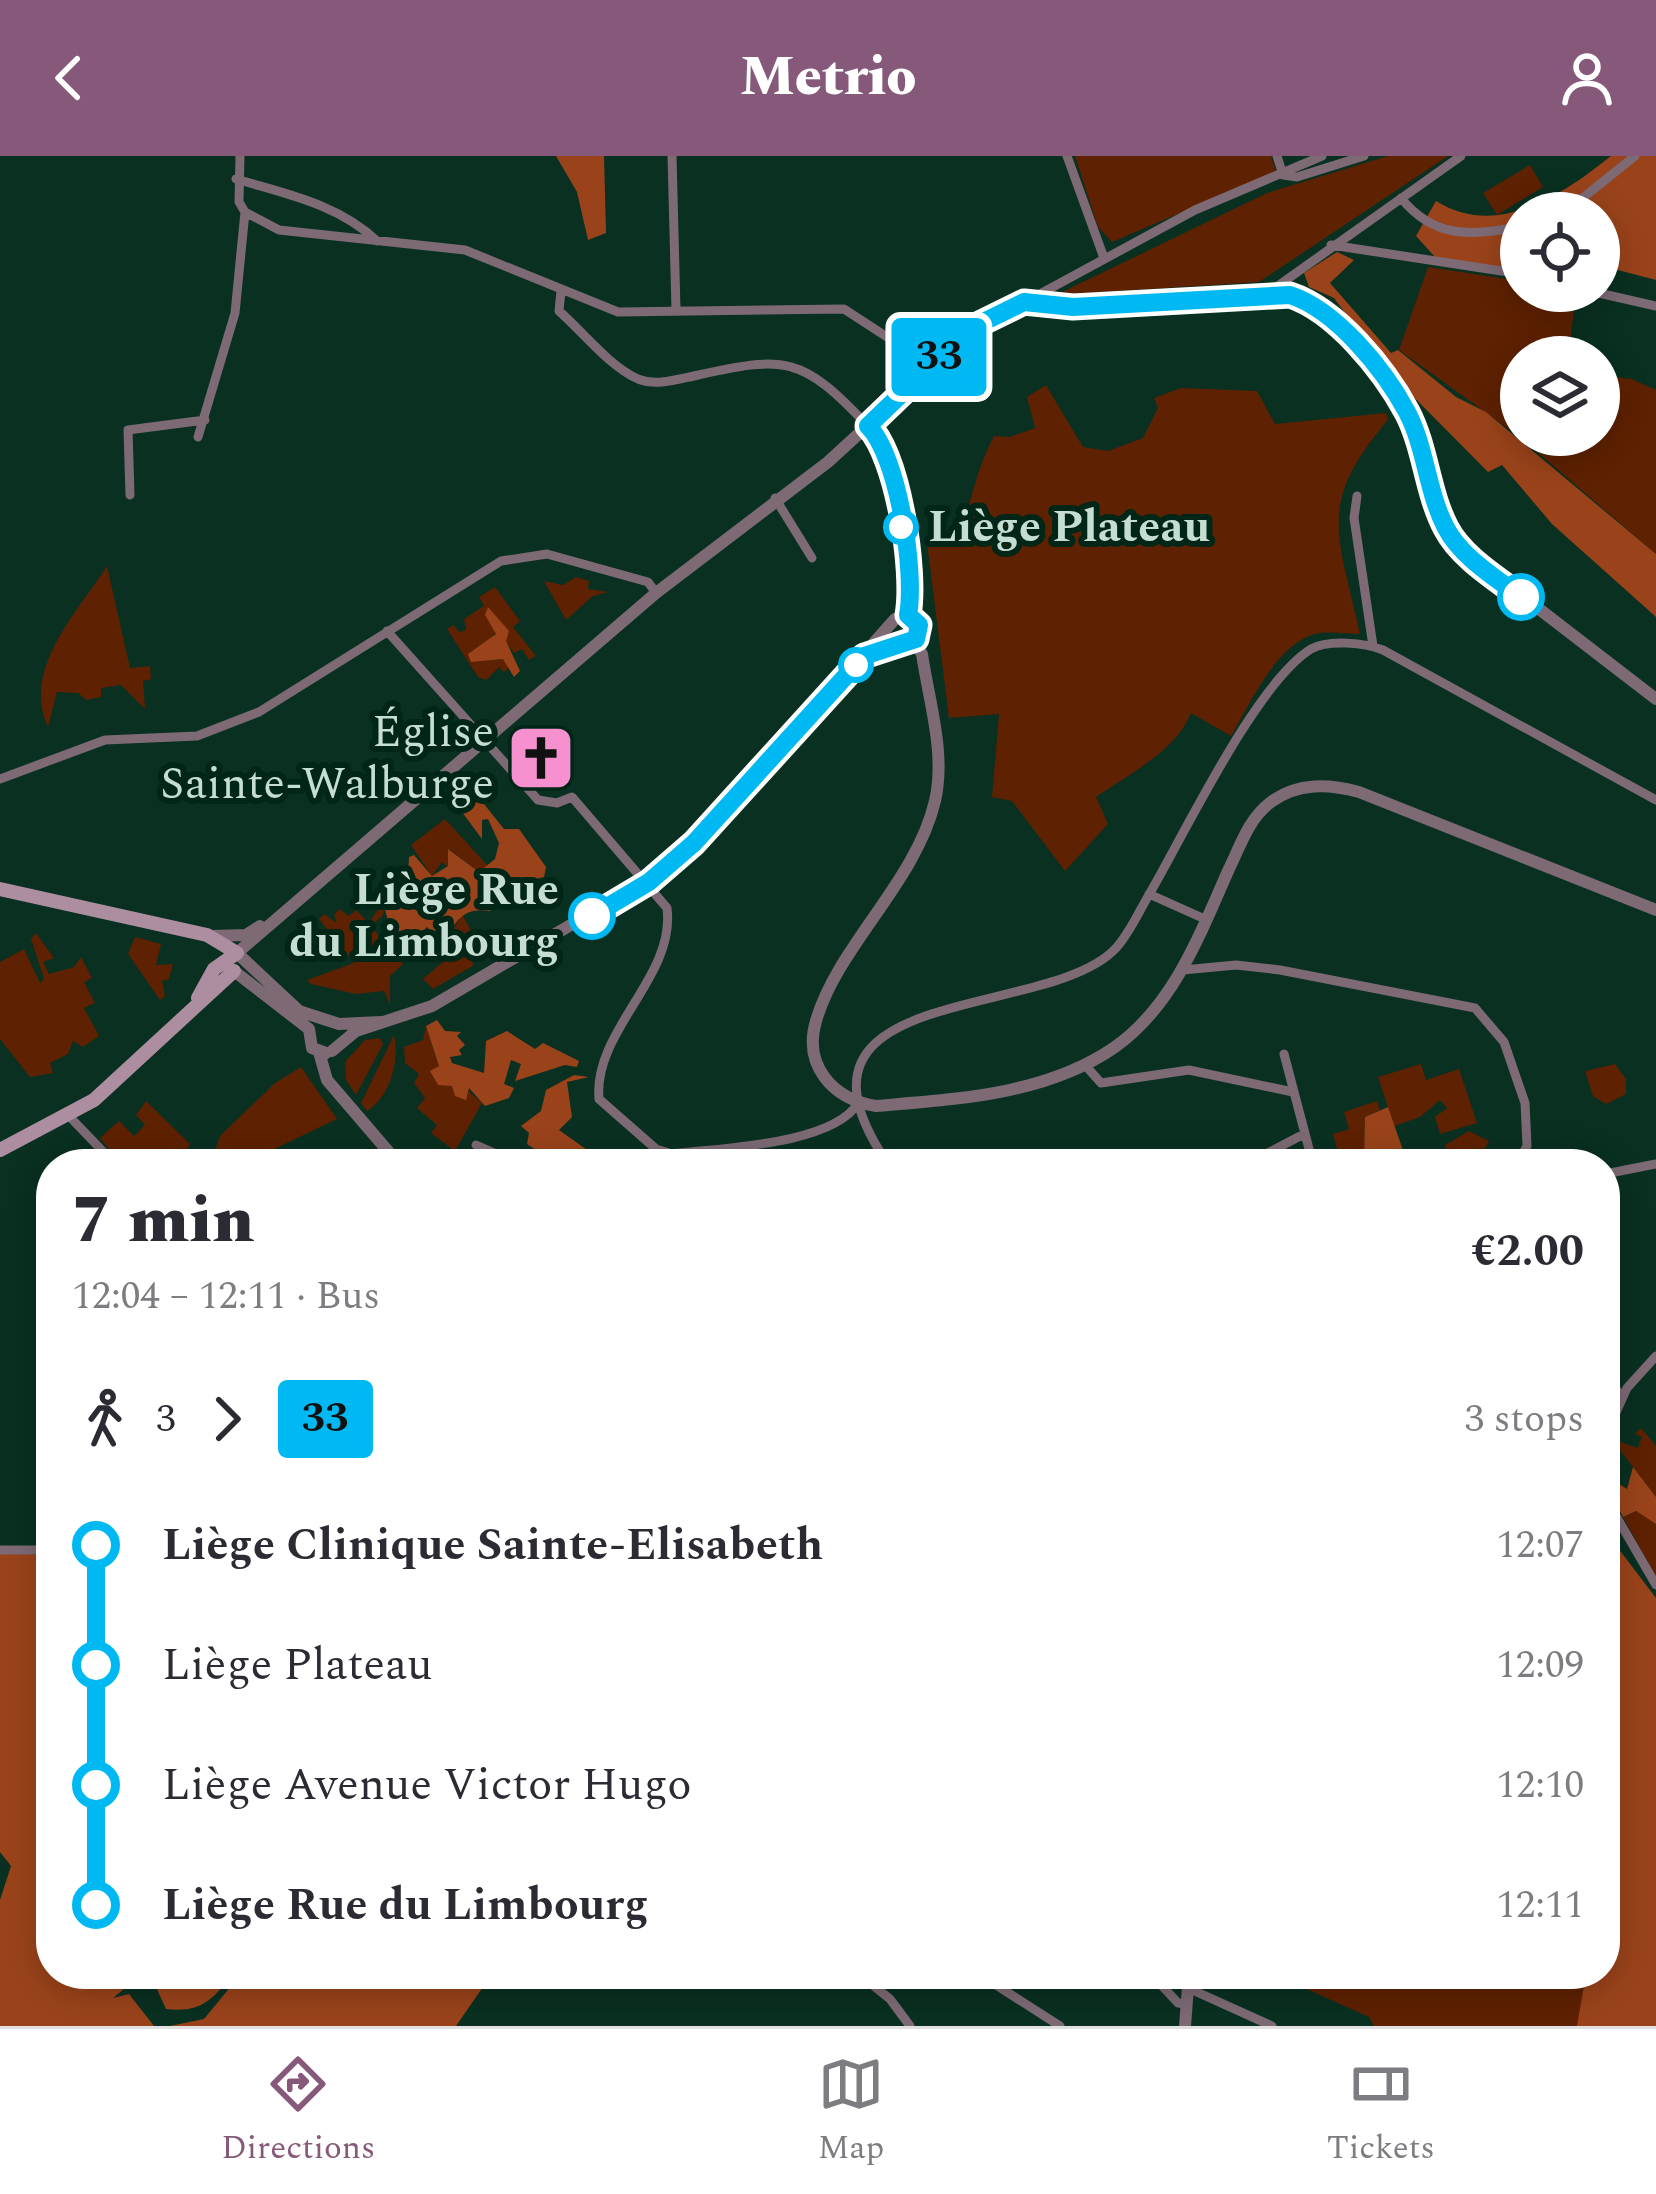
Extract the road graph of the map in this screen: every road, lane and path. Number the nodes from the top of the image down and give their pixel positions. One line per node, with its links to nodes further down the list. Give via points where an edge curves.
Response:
1 (240, 156): 10 (street)
2 (673, 156): 24 (street)
3 (1067, 156): 17 (street)
4 (1277, 156): 9 (street)
5 (1322, 156): 9 (street)
6 (1364, 156): 9 (street)
7 (1461, 156): 12 (street)
8 (1635, 156): 11 (street)
9 (1283, 175): 17 (street)
10 (236, 179): 13 (street); 15 (street, via 322,205)
11 (1590, 192)
12 (1401, 198): 14 (street, via 1424,222 1452,233); 16 (street)
13 (245, 212): 15 (street, via 279,230); 26 (street, via 235,314)
14 (1500, 229)
15 (377, 241): 19 (street, via 465,250)
16 (1331, 245): 18 (street); 20 (street)
17 (1104, 258): 22 (street)
18 (1500, 271)
19 (561, 291): 24 (street, via 618,312); 27 (street, via 559,311 639,379 766,363 796,367 822,378)
20 (1264, 295): 22 (street, via 1073,307); 41 (street, via 1310,301 1376,371 1408,414 1447,530 1465,552)
21 (1620, 298): 23 (street)
22 (1024, 302): 25 (street, via 969,329)
23 (1656, 306)
24 (676, 310): 25 (street, via 844,308)
25 (930, 365): 27 (street)
26 (205, 420): 28 (street); 29 (street, via 128,430)
27 (868, 426): 31 (street); 34 (street, via 886,446)
28 (198, 437)
29 (130, 495)
30 (1357, 496): 39 (street)
31 (775, 498): 32 (street); 33 (street)
32 (812, 558)
33 (656, 593): 36 (street, via 648,582 547,554 515,558); 42 (street)
34 (908, 615): 35 (street); 37 (street, via 919,625)
35 (890, 628): 38 (street); 40 (street)
36 (387, 631): 42 (street); 43 (street, via 281,701 206,734 105,740)
37 (914, 641): 38 (street); 62 (street, via 936,736 935,801 900,878 820,1010 813,1038 823,1077)
38 (897, 642): 40 (street)
39 (1373, 646): 44 (street); 47 (street, via 1322,645 1294,667 1251,721)
40 (864, 656): 45 (street)
41 (1656, 699)
42 (484, 739): 45 (street, via 538,800 572,797); 48 (street)
43 (0, 779)
44 (1656, 800)
45 (649, 882): 55 (street, via 432,1006); 69 (street, via 669,924 664,946 600,1072 599,1099)
46 (0, 890): 51 (main road)
47 (1149, 893): 50 (street); 62 (street, via 1119,946 1094,967 933,1012 885,1034 868,1057)
48 (285, 910): 52 (street, via 246,935); 53 (street)
49 (1656, 910): 50 (street, via 1359,792 1313,785 1279,797 1251,822)
50 (1207, 920): 54 (street)
51 (187, 935): 52 (main road); 53 (main road)
52 (207, 935): 53 (main road)
53 (232, 962): 56 (street); 63 (main road, via 114,1084)
54 (1183, 970): 60 (street, via 1147,1020); 74 (street, via 1280,970 1475,1008 1504,1042 1525,1103)
55 (381, 1022): 57 (street); 58 (street)
56 (313, 1024): 57 (street); 58 (street, via 309,1043)
57 (339, 1024): 58 (street)
58 (331, 1048): 67 (street, via 332,1083)
59 (1284, 1054): 61 (street)
60 (1085, 1065): 61 (street, via 1101,1083 1189,1070); 62 (street, via 993,1094)
61 (1293, 1092): 64 (street)
62 (858, 1103): 70 (street, via 826,1130); 71 (street)
63 (68, 1115): 66 (street); 75 (main road)
64 (1304, 1134): 72 (street); 73 (street)
65 (476, 1145): 68 (street)
66 (101, 1149)
67 (387, 1149)
68 (485, 1149)
69 (656, 1149)
70 (703, 1149)
71 (881, 1149)
72 (1275, 1149)
73 (1308, 1149)
74 (1525, 1149)
75 (0, 1150)
76 (1656, 1164): 77 (street)
77 (1620, 1171)
78 (1656, 1356): 80 (street)
79 (1620, 1394): 80 (street)
80 (1622, 1397): 81 (street)
81 (1620, 1402)
82 (1620, 1523): 85 (street)
83 (0, 1550): 84 (street)
84 (36, 1550)
85 (1656, 1585)
86 (878, 1989): 92 (street)
87 (1002, 1989): 93 (street)
88 (1165, 1989): 91 (street)
89 (1188, 1989): 91 (street)
90 (1203, 1989): 95 (street)
91 (1187, 2004): 94 (street)
92 (910, 2026)
93 (1060, 2026)
94 (1189, 2026)
95 (1272, 2026)

